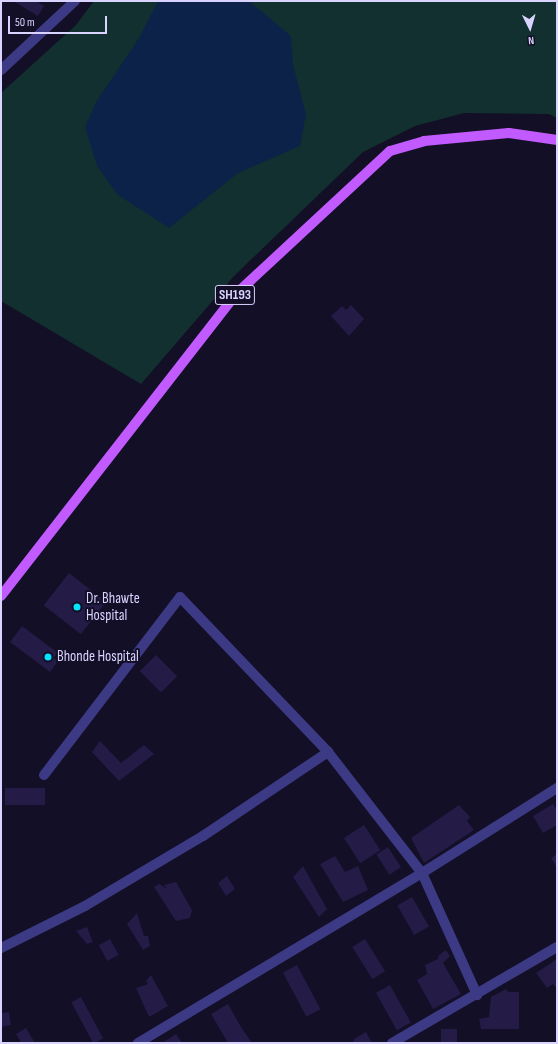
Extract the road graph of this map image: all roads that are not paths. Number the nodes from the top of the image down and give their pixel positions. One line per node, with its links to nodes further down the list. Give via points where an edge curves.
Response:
1 (75, 1): 2 (street)
2 (1, 70)
3 (557, 140): 4 (main road, SH193, via 501,134 424,141 390,151 236,294)
4 (1, 596)
5 (328, 752): 6 (street, via 180,598); 8 (street); 10 (street, via 203,836 85,906)
6 (44, 776)
7 (557, 788): 8 (street)
8 (422, 873): 11 (street); 12 (street)
9 (557, 947): 11 (street)
10 (1, 948)
11 (477, 994): 13 (street)
12 (138, 1043)
13 (392, 1043)

